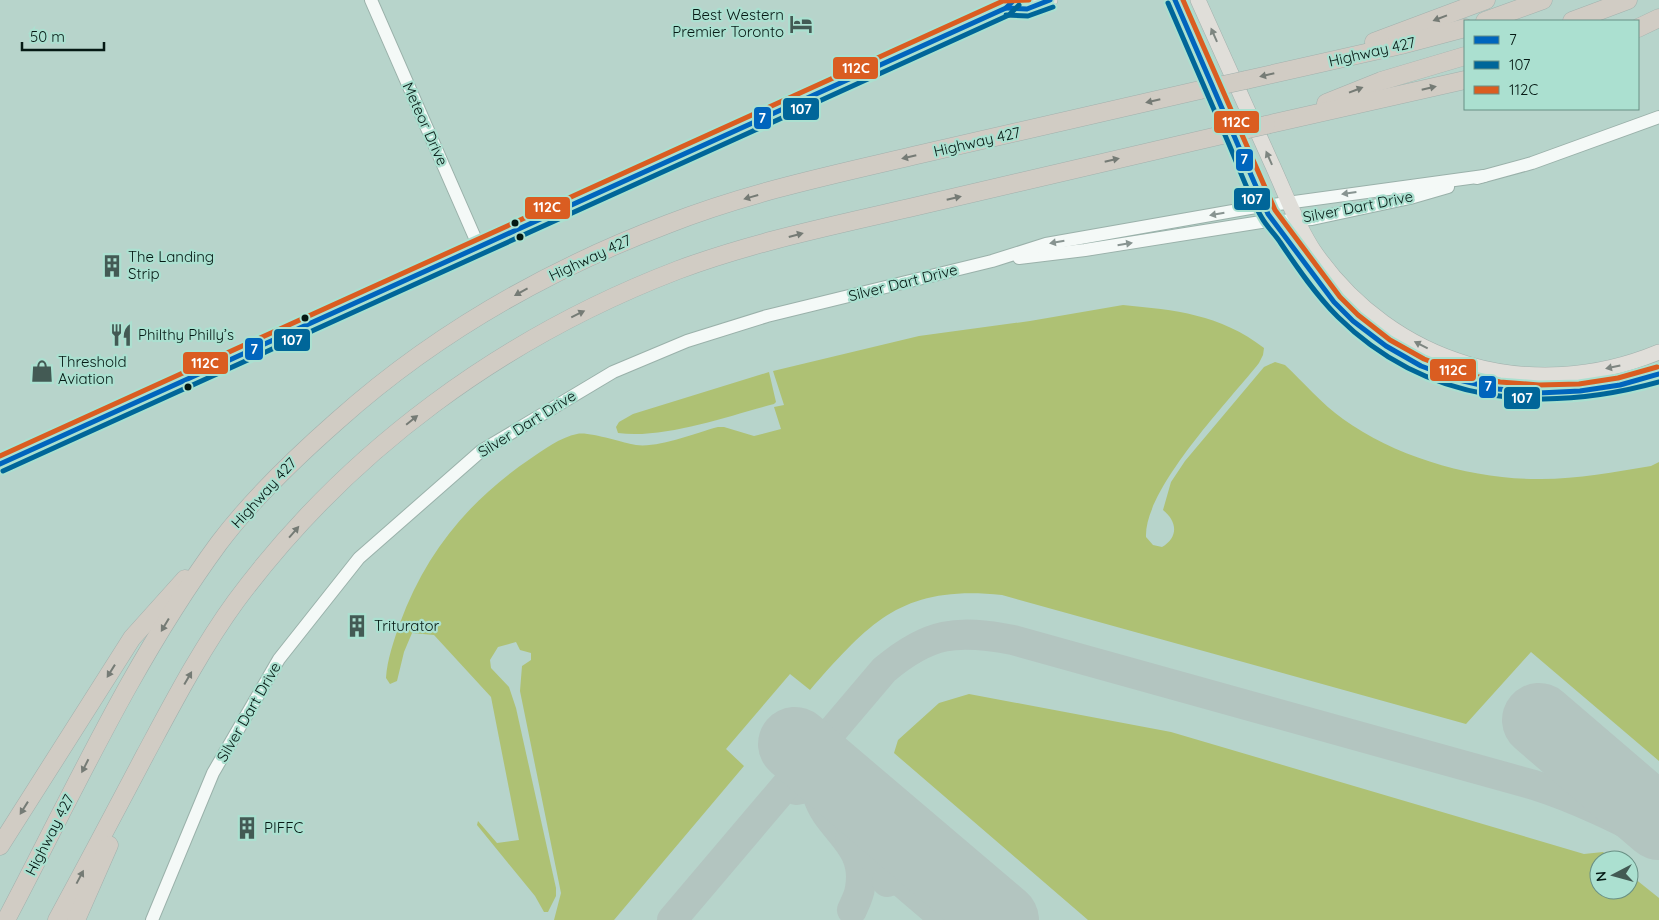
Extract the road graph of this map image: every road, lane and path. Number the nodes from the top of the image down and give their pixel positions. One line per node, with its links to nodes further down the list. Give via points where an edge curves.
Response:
1 (371, 0): 26 (street, Meteor Drive)
2 (1050, 0): 8 (main road, via 1027,9)
3 (1175, 0): 23 (main road)
4 (1198, 0): 22 (main road, one-way to 4)
5 (1486, 0): 17 (highway, one-way to 17)
6 (1543, 0): 10 (highway)
7 (1628, 0): 11 (highway)
8 (1010, 4): 26 (main road)
9 (1659, 18): 14 (highway)
10 (1489, 20)
11 (1575, 20)
12 (1659, 22): 15 (highway)
13 (1464, 28): 17 (highway, Highway 427)
14 (1639, 28)
15 (1639, 29)
16 (1464, 56): 20 (highway, one-way to 16, via 1372,84)
17 (1288, 70): 31 (highway, Highway 427, one-way to 31, bridge, via 779,189 668,224 576,263 496,306 407,364 354,405 303,451)
18 (1464, 80): 20 (highway, one-way to 18)
19 (1659, 117): 21 (street, Silver Dart Drive, via 1541,160)
20 (1272, 124): 32 (highway, one-way to 20, bridge, via 231,609 298,526 413,419 477,372 521,345 622,293 732,253)
21 (1484, 176): 22 (street, Silver Dart Drive, one-way to 22); 24 (street, Silver Dart Drive, via 1410,198)
22 (1288, 203): 23 (street, Silver Dart Drive); 24 (main road)
23 (1265, 206): 25 (main road); 27 (street, Silver Dart Drive, one-way to 27, via 1046,244)
24 (1297, 220): 25 (street, Silver Dart Drive); 28 (main road, one-way to 24, via 1619,366 1552,376 1514,374 1456,361 1395,331 1362,306 1336,280)
25 (1273, 221): 27 (street, Silver Dart Drive, one-way to 25); 29 (main road, via 1322,290 1353,322 1378,342 1439,373 1480,387 1558,394 1631,384)
26 (479, 248): 30 (main road)
27 (992, 261): 34 (street, Silver Dart Drive, via 767,316 687,341 613,372 480,451 359,558 279,659 213,773)
28 (1659, 352)
29 (1659, 374)
30 (0, 464)
31 (221, 540): 33 (highway, one-way to 33, via 132,638); 35 (highway, Highway 427, one-way to 35, via 183,595 122,698)
32 (164, 720): 36 (highway, one-way to 32); 37 (highway)
33 (0, 846)
34 (171, 876): 38 (street, Silver Dart Drive); 39 (street, Silver Dart Drive)
35 (6, 920)
36 (57, 920)
37 (76, 920)
38 (152, 920)
39 (161, 920)

